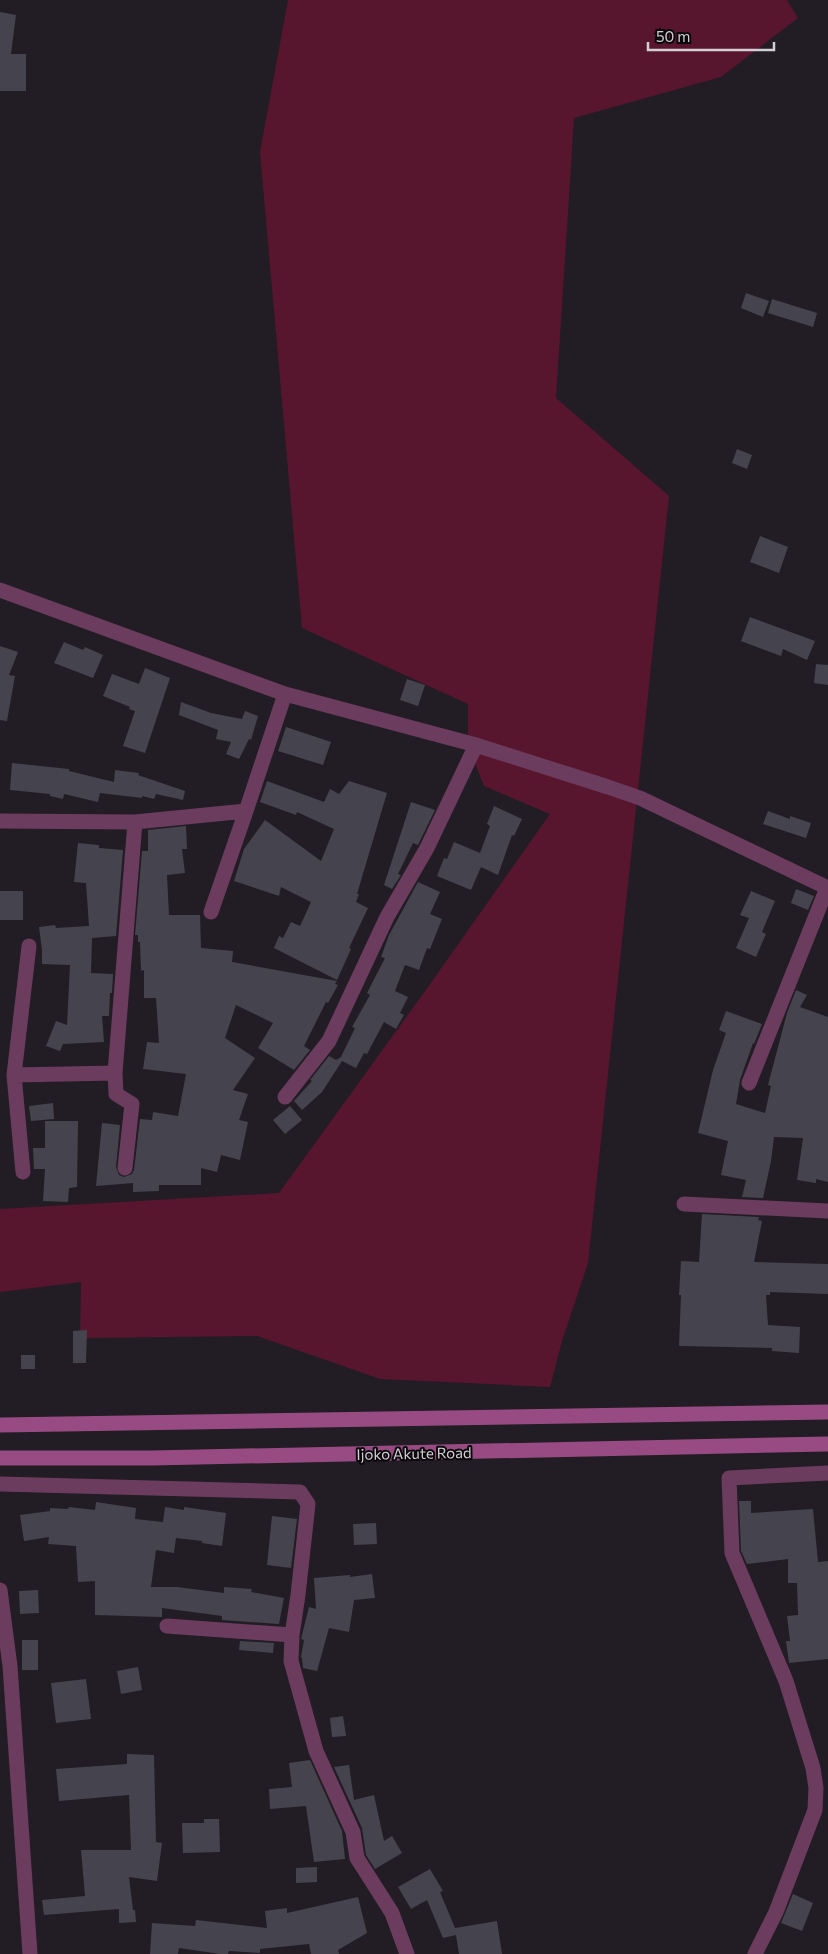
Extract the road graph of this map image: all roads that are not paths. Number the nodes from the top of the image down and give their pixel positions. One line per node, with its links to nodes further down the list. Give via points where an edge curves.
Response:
1 (0, 590): 2 (street)
2 (285, 694): 3 (street); 4 (street)
3 (476, 745): 7 (street, via 640,798); 13 (street, via 427,848 387,917 329,1041)
4 (246, 811): 6 (street); 8 (street)
5 (0, 821): 6 (street)
6 (134, 822): 10 (street)
7 (828, 888): 12 (street)
8 (212, 912)
9 (29, 946): 11 (street)
10 (115, 1073): 11 (street); 14 (street, via 116,1094 132,1104)
11 (14, 1075): 15 (street)
12 (749, 1082)
13 (285, 1097)
14 (124, 1168)
15 (23, 1172)
16 (684, 1204): 17 (street)
17 (828, 1211)
18 (828, 1412): 19 (main road)
19 (0, 1425)
20 (828, 1444): 21 (main road, Ijoko Akute Road, via 152,1458)
21 (0, 1458)
22 (828, 1473): 29 (street, via 729,1478 732,1553 786,1681 813,1768 816,1788 815,1810 776,1912)
23 (0, 1484): 26 (street, via 300,1492 308,1504)
24 (0, 1590): 27 (street, via 10,1666)
25 (166, 1626): 26 (street)
26 (292, 1635): 28 (street, via 291,1661 316,1751 353,1832 357,1858 392,1913)
27 (30, 1954)
28 (407, 1954)
29 (755, 1954)

